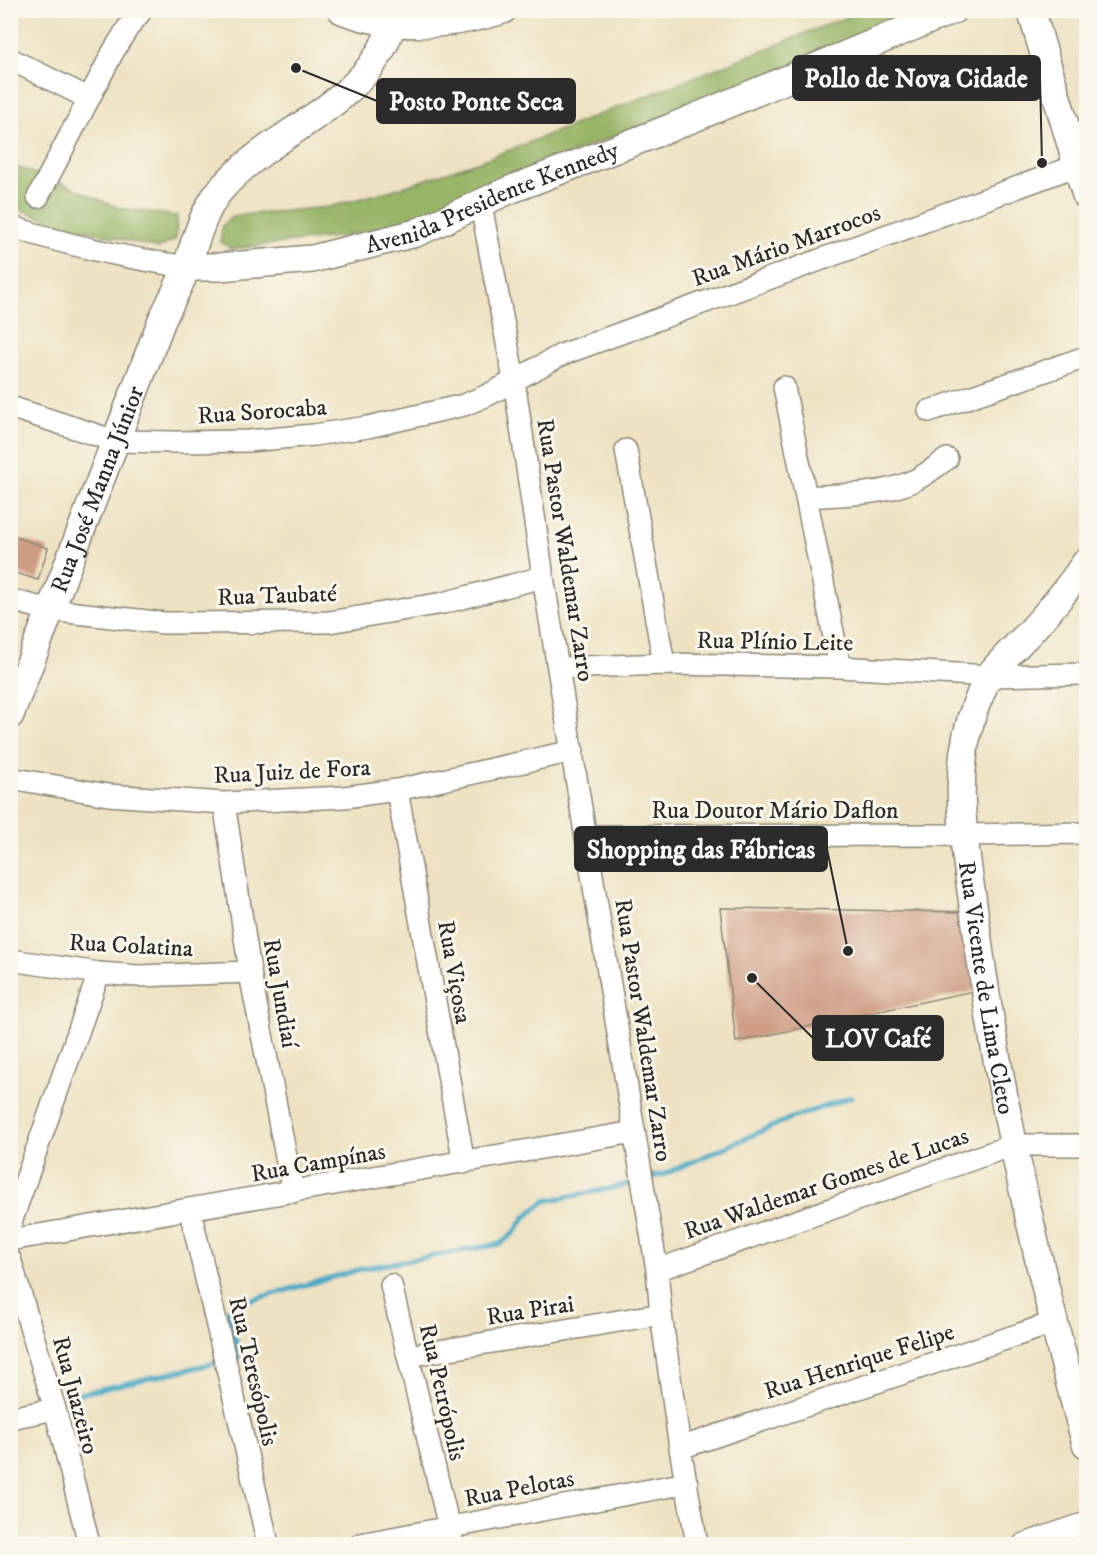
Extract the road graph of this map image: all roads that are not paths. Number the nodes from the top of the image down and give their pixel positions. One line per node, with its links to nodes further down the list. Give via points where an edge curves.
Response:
1 (142, 10): 9 (street)
2 (342, 10): 7 (main road)
3 (503, 10): 6 (main road)
4 (953, 10): 13 (main road, Avenida Presidente Kennedy, via 507,191)
5 (1031, 10): 10 (main road)
6 (451, 16): 7 (main road, via 426,25)
7 (393, 24): 15 (main road, Rua José Manna Júnior, via 378,57 348,91 244,166 222,188 205,215)
8 (10, 58): 9 (street)
9 (88, 98): 12 (street)
10 (1078, 165): 11 (main road); 17 (street, Rua Mário Marrocos, via 561,355)
11 (1086, 195)
12 (38, 197)
13 (481, 205): 15 (main road, Avenida Presidente Kennedy, via 416,233 312,259); 17 (street, Rua Pastor Waldemar Zarro)
14 (10, 226): 15 (street, Avenida Presidente Kennedy, via 97,251)
15 (187, 267): 21 (main road, Rua José Manna Júnior)
16 (1086, 357): 20 (street)
17 (513, 380): 21 (street, Rua Sorocaba, via 464,405 325,434 248,441); 26 (street, Rua Pastor Waldemar Zarro)
18 (784, 387): 24 (street)
19 (10, 407): 21 (street, Rua Sorocaba)
20 (929, 411)
21 (115, 441): 28 (main road, Rua José Manna Júnior)
22 (626, 450): 29 (street)
23 (946, 459): 24 (street, via 902,486)
24 (807, 497): 30 (street)
25 (1086, 562): 33 (main road, Rua Vicente de Lima Cleto, via 1056,603)
26 (543, 577): 28 (street, Rua Taubaté, via 443,603 329,622 164,623); 31 (street, Rua Pastor Waldemar Zarro)
27 (10, 600): 28 (street, Rua Taubaté)
28 (50, 610): 34 (main road, Rua José Manna Júnior)
29 (664, 664): 30 (street, Rua Plínio Leite); 31 (street, Rua Plínio Leite)
30 (840, 667): 33 (street, Rua Plínio Leite)
31 (559, 668): 35 (street, Rua Pastor Waldemar Zarro)
32 (1086, 674): 33 (street, Rua Plínio Leite)
33 (989, 676): 41 (main road, Rua Vicente de Lima Cleto, via 977,704 963,760 960,798)
34 (10, 715)
35 (573, 751): 37 (street, Rua Juiz de Fora); 40 (street, Rua Pastor Waldemar Zarro)
36 (10, 778): 38 (street, Rua Juiz de Fora, via 108,795)
37 (397, 790): 38 (street, Rua Juiz de Fora); 48 (street, Rua Viçosa)
38 (224, 803): 43 (street, Rua Jundiaí)
39 (1086, 833): 41 (street, Rua Doutor Mário Daflon)
40 (587, 836): 41 (street, Rua Doutor Mário Daflon); 45 (street, Rua Pastor Waldemar Zarro)
41 (964, 836): 46 (main road, Rua Vicente de Lima Cleto, via 982,973)
42 (10, 960): 44 (street, Rua Colatina)
43 (250, 972): 44 (street, Rua Colatina, via 138,976); 49 (street, Rua Jundiaí)
44 (99, 973): 51 (street)
45 (634, 1132): 48 (street, Rua Campínas); 54 (street, Rua Pastor Waldemar Zarro)
46 (1013, 1145): 47 (street, Rua Waldemar Gomes de Lucas); 54 (street, Rua Waldemar Gomes de Lucas); 57 (main road, Rua Vicente de Lima Cleto)
47 (1086, 1145)
48 (464, 1163): 49 (street, Rua Campínas)
49 (293, 1192): 50 (street, Rua Campínas)
50 (190, 1210): 52 (street, Rua Campínas); 67 (street, Rua Teresópolis)
51 (10, 1225)
52 (10, 1240)
53 (10, 1259): 59 (street, Rua Juazeiro)
54 (657, 1270): 56 (street, Rua Pastor Waldemar Zarro)
55 (391, 1285): 58 (street, Rua Petrópolis)
56 (661, 1314): 58 (street, Rua Pirai); 62 (street, Rua Pastor Waldemar Zarro)
57 (1053, 1323): 61 (main road, Rua Vicente de Lima Cleto); 62 (street, Rua Henrique Felipe)
58 (408, 1356): 65 (street, Rua Petrópolis)
59 (55, 1409): 60 (street); 66 (street, Rua Juazeiro)
60 (10, 1418)
61 (1086, 1444)
62 (680, 1448): 63 (street, Rua Pastor Waldemar Zarro)
63 (687, 1483): 65 (street, Rua Pelotas); 69 (street, Rua Pastor Waldemar Zarro)
64 (1086, 1523): 70 (street)
65 (451, 1536): 68 (street, Rua Pelotas)
66 (89, 1545)
67 (268, 1545)
68 (360, 1545)
69 (697, 1545)
70 (1024, 1545)

